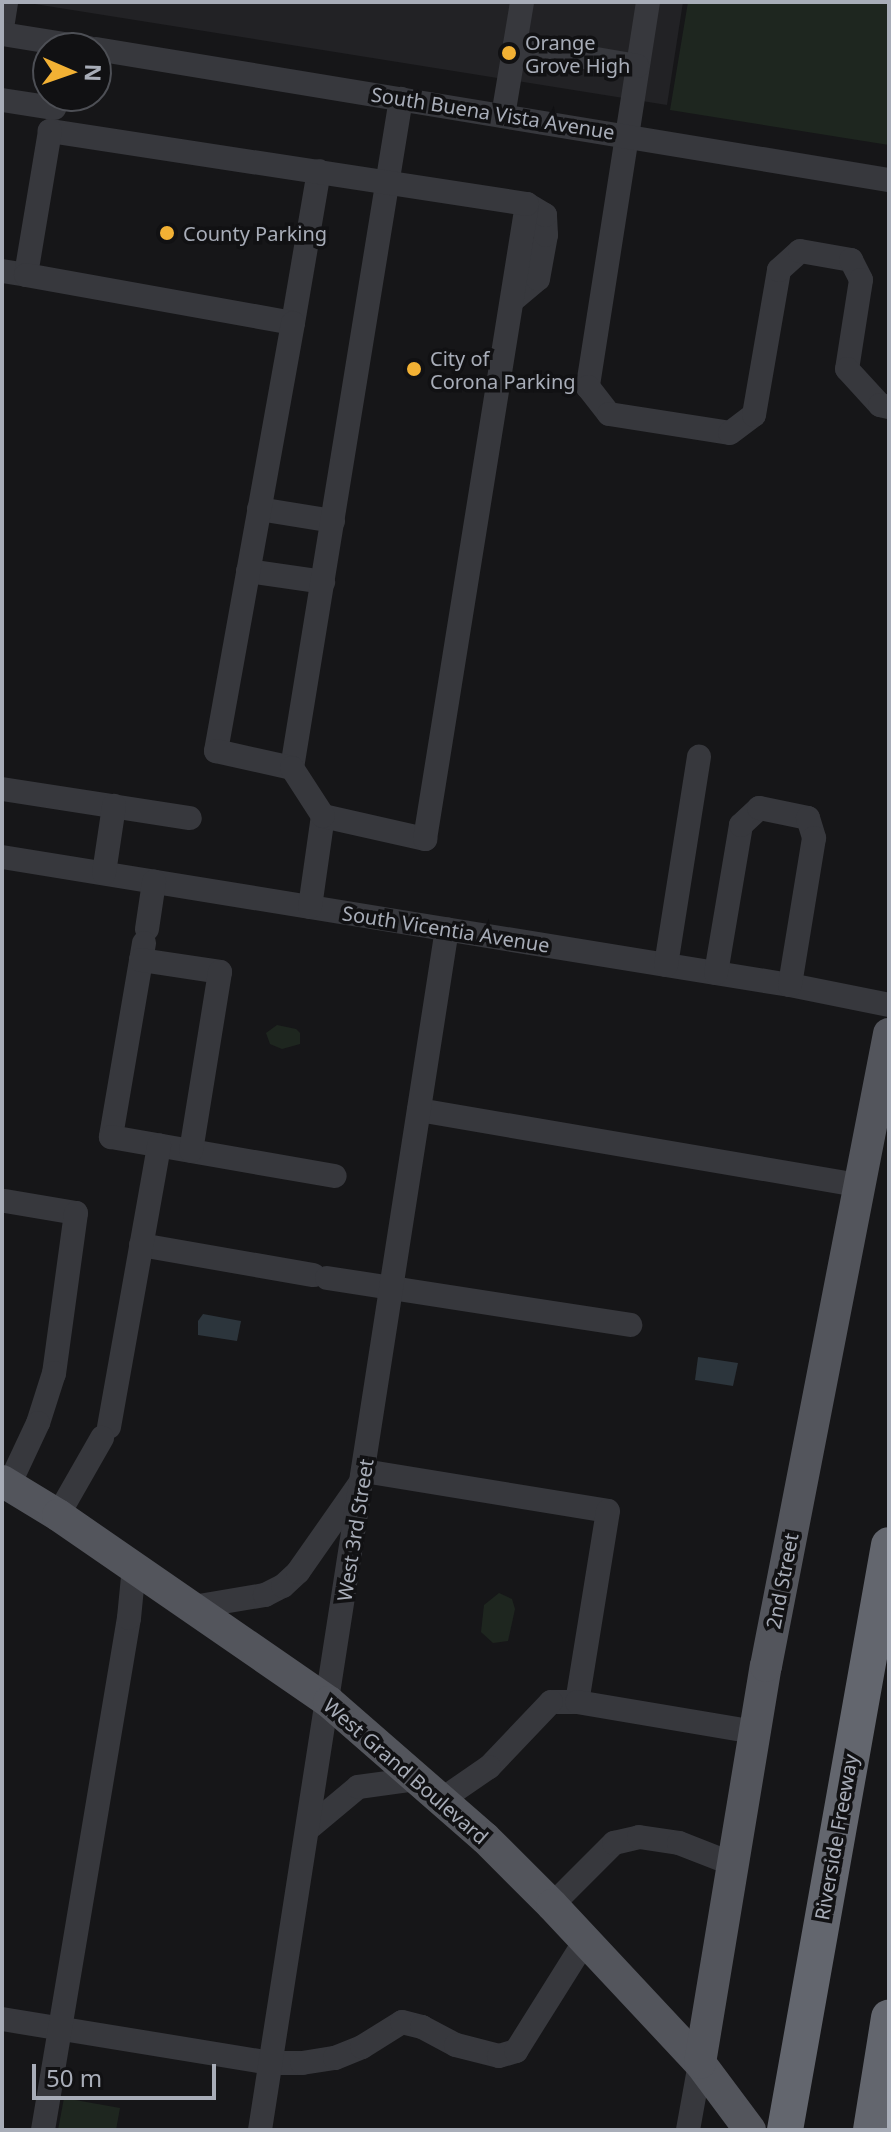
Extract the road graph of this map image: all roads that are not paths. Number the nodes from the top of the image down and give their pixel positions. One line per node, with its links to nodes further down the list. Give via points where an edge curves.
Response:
1 (6, 2): 4 (street)
2 (522, 2): 6 (street)
3 (648, 2): 8 (street)
4 (2, 31): 5 (street)
5 (32, 38)
6 (515, 45): 8 (street); 13 (street)
7 (112, 52): 9 (street, South Buena Vista Avenue)
8 (637, 66): 14 (street)
9 (401, 99): 13 (street, South Buena Vista Avenue); 17 (street)
10 (2, 100): 11 (street)
11 (32, 107)
12 (53, 112): 15 (street); 18 (street)
13 (503, 116): 14 (street, South Buena Vista Avenue)
14 (625, 135): 16 (street, South Buena Vista Avenue); 20 (street, via 588,387 609,414 730,433 754,415 779,270 800,251 851,260 861,280 847,369 880,405)
15 (319, 171): 17 (street); 19 (street)
16 (889, 180)
17 (388, 182): 22 (street); 29 (street, via 527,204 425,839)
18 (14, 273): 19 (street)
19 (293, 323): 21 (street)
20 (889, 407)
21 (259, 509): 22 (street); 23 (street)
22 (333, 521): 24 (street)
23 (248, 571): 24 (street); 26 (street, via 216,751)
24 (323, 582): 26 (street)
25 (699, 757): 37 (street)
26 (292, 768): 29 (street)
27 (2, 789): 28 (street)
28 (114, 806): 30 (street); 32 (street)
29 (323, 816): 34 (street)
30 (190, 818)
31 (2, 857): 32 (street, South Vicentia Avenue)
32 (104, 873): 33 (street, South Vicentia Avenue)
33 (154, 882): 34 (street, South Vicentia Avenue); 36 (street)
34 (310, 907): 35 (street, South Vicentia Avenue)
35 (447, 929): 37 (street, South Vicentia Avenue); 42 (street, West 3rd Street)
36 (144, 944): 43 (street, via 111,1137); 44 (street, via 220,972)
37 (666, 965): 38 (street, South Vicentia Avenue)
38 (716, 973): 39 (street, South Vicentia Avenue); 39 (street, via 741,825 759,808 808,818 814,838)
39 (790, 985): 40 (street, South Vicentia Avenue)
40 (889, 1005)
41 (889, 1034): 46 (main road, 2nd Street)
42 (419, 1110): 46 (street); 49 (street, West 3rd Street)
43 (159, 1145): 44 (street); 48 (street)
44 (191, 1151): 45 (street)
45 (335, 1176)
46 (857, 1185): 59 (main road, 2nd Street)
47 (5, 1201): 52 (street, via 76,1213 54,1373 38,1423)
48 (141, 1245): 49 (street); 53 (street, via 106,1432)
49 (392, 1289): 50 (street); 51 (street, West 3rd Street)
50 (630, 1325)
51 (363, 1475): 56 (street, via 283,1586 265,1595); 57 (street, West 3rd Street); 58 (street, via 608,1511)
52 (6, 1483): 53 (main road, West Grand Boulevard)
53 (58, 1515): 55 (main road, West Grand Boulevard)
54 (889, 1545): 74 (highway, Riverside Freeway)
55 (134, 1567): 56 (main road, West Grand Boulevard); 67 (street)
56 (193, 1607): 57 (main road, West Grand Boulevard)
57 (329, 1702): 60 (main road, West Grand Boulevard); 61 (street, West 3rd Street)
58 (577, 1702): 59 (street); 60 (street, via 551,1702 489,1767)
59 (755, 1732): 62 (main road, 2nd Street)
60 (429, 1789): 61 (street, via 358,1787); 63 (main road, West Grand Boulevard)
61 (309, 1828): 68 (street, West 3rd Street)
62 (733, 1864): 63 (street, via 679,1843 639,1837 614,1843); 69 (main road, 2nd Street)
63 (552, 1905): 64 (main road, West Grand Boulevard)
64 (585, 1941): 68 (street, via 516,2051 499,2056 402,2022 335,2058); 69 (main road, West Grand Boulevard)
65 (889, 2017): 75 (highway)
66 (2, 2019): 67 (street)
67 (59, 2028): 68 (street); 70 (street)
68 (272, 2063): 71 (street, West 3rd Street)
69 (700, 2063): 72 (street, 2nd Street); 73 (main road, West Grand Boulevard)
70 (43, 2130)
71 (260, 2130)
72 (688, 2130)
73 (750, 2130)
74 (785, 2130)
75 (871, 2130)

